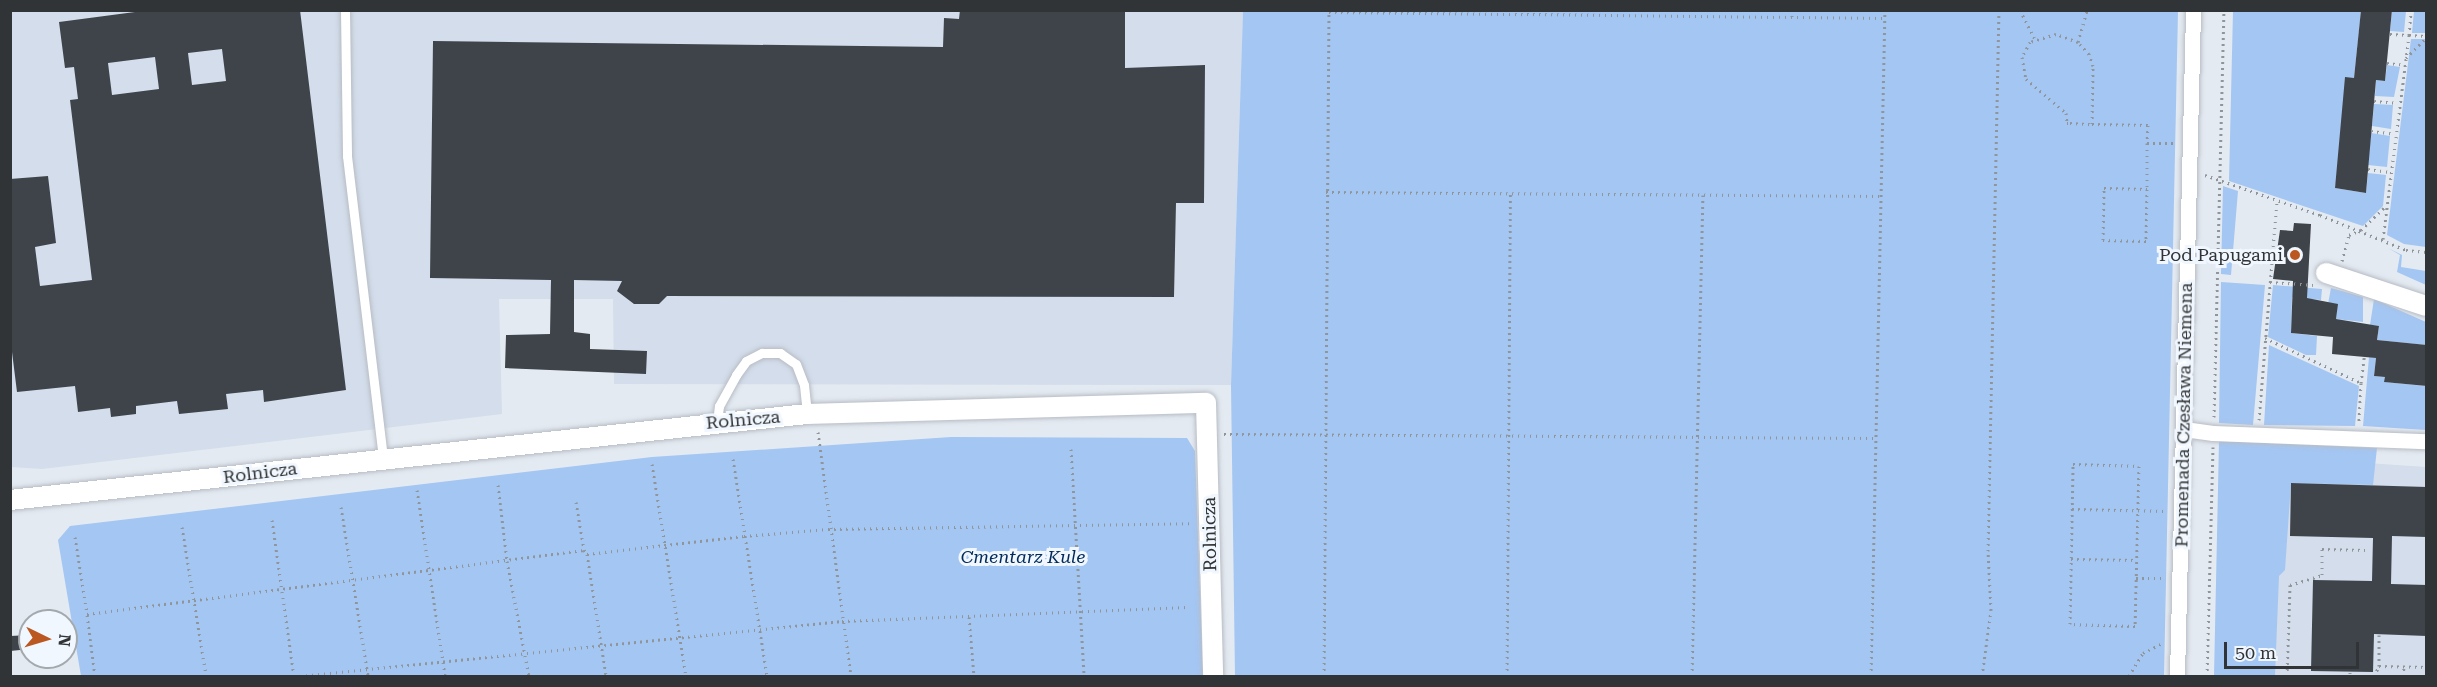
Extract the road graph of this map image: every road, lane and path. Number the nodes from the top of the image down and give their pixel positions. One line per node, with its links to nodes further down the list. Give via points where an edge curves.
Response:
1 (345, 10): 66 (lane, via 347,156)
2 (1699, 10): 15 (path)
3 (1792, 10): 16 (path)
4 (1885, 10): 17 (path)
5 (1999, 10): 131 (path, via 1988,551 1991,610)
6 (2020, 10): 21 (path)
7 (2087, 10): 22 (path)
8 (2193, 10): 33 (street, Promenada Czesława Niemena)
9 (2224, 10): 36 (path)
10 (2411, 10): 19 (path)
11 (1329, 11): 12 (path); 38 (path)
12 (1423, 12): 13 (path)
13 (1516, 12): 14 (path)
14 (1609, 13): 15 (path)
15 (1698, 16): 16 (path)
16 (1792, 17): 17 (path)
17 (1885, 18): 41 (path)
18 (2390, 34): 19 (path)
19 (2409, 35): 20 (path); 23 (path)
20 (2427, 37): 23 (path)
21 (2035, 39): 22 (path, via 2056,34); 28 (path, via 2022,57 2026,79 2067,113 2067,123)
22 (2078, 42): 28 (path, via 2093,66)
23 (2406, 58): 25 (path)
24 (2387, 63): 25 (path)
25 (2405, 65): 27 (path)
26 (2374, 100): 27 (path)
27 (2398, 103): 30 (path)
28 (2092, 124): 31 (path, via 2148,125)
29 (2371, 131): 30 (path)
30 (2394, 134): 35 (path)
31 (2147, 143): 32 (path); 37 (path)
32 (2166, 144)
33 (2189, 169): 36 (path); 55 (street, Promenada Czesława Niemena)
34 (2368, 169): 35 (path)
35 (2390, 172): 43 (path)
36 (2220, 181): 42 (path); 57 (path)
37 (2147, 189): 37 (path, via 2104,188 2103,240 2146,241)
38 (1326, 192): 39 (path); 56 (path)
39 (1510, 193): 40 (path); 59 (path)
40 (1704, 195): 41 (path); 61 (path)
41 (1881, 196): 63 (path)
42 (2277, 201): 44 (path); 48 (path)
43 (2385, 207): 44 (path); 45 (path)
44 (2361, 230): 45 (path); 47 (path, via 2349,235)
45 (2383, 239): 46 (path, via 2406,250)
46 (2427, 252)
47 (2332, 275): 48 (path, via 2325,286); 49 (street)
48 (2270, 282): 50 (path)
49 (2427, 306)
50 (2265, 338): 52 (path); 60 (path)
51 (2364, 357): 52 (path)
52 (2361, 383): 62 (path)
53 (812, 413): 54 (street, Rolnicza); 54 (lane, via 796,364 780,353 762,353 746,361 736,375 719,406); 58 (street, Rolnicza, via 1206,403); 81 (path)
54 (717, 422): 66 (street, Rolnicza)
55 (2184, 429): 57 (street); 105 (street, Promenada Czesława Niemena)
56 (1325, 432): 58 (path); 59 (path); 127 (path)
57 (2214, 433): 60 (street); 134 (path)
58 (1207, 434): 126 (street, Rolnicza)
59 (1508, 434): 61 (path); 128 (path)
60 (2258, 434): 62 (street)
61 (1697, 436): 63 (path); 129 (path)
62 (2358, 437): 64 (street)
63 (1876, 438): 130 (path)
64 (2427, 441)
65 (1071, 449): 78 (path)
66 (383, 458): 71 (street, Rolnicza)
67 (733, 459): 82 (path)
68 (652, 464): 84 (path)
69 (498, 485): 90 (path)
70 (417, 490): 91 (path)
71 (10, 500)
72 (576, 502): 85 (path)
73 (341, 507): 94 (path)
74 (2072, 509): 75 (path); 75 (path, via 2073,464 2139,466); 88 (path)
75 (2138, 511): 76 (path); 89 (path)
76 (2161, 511)
77 (272, 520): 95 (path)
78 (1074, 523): 79 (path); 81 (path); 98 (path)
79 (1193, 523)
80 (182, 527): 96 (path)
81 (828, 529): 82 (path); 101 (path)
82 (744, 536): 84 (path); 102 (path)
83 (75, 537): 99 (path)
84 (664, 544): 87 (path); 104 (path)
85 (584, 550): 87 (path); 90 (path)
86 (2365, 550): 135 (path, via 2322,549 2322,575 2290,585)
87 (587, 554): 106 (path)
88 (2071, 559): 89 (path); 92 (path, via 2070,624 2135,626)
89 (2137, 560): 92 (path)
90 (507, 561): 91 (path); 107 (path)
91 (428, 571): 94 (path); 108 (path)
92 (2136, 578): 93 (path)
93 (2159, 578)
94 (351, 580): 95 (path); 112 (path)
95 (281, 589): 96 (path); 115 (path)
96 (195, 600): 99 (path); 114 (path)
97 (1188, 608): 98 (path)
98 (1079, 612): 100 (path); 125 (path)
99 (87, 614): 113 (path)
100 (969, 617): 101 (path); 124 (path)
101 (842, 621): 102 (path); 123 (path)
102 (759, 628): 104 (path); 122 (path)
103 (2379, 634): 109 (path)
104 (679, 635): 106 (path); 121 (path)
105 (2178, 636): 132 (path, via 2143,653); 133 (street, Promenada Czesława Niemena)
106 (600, 643): 107 (path); 120 (path)
107 (526, 652): 108 (path); 119 (path)
108 (442, 662): 112 (path); 118 (path)
109 (2379, 666): 110 (path); 136 (path)
110 (2404, 666): 111 (path); 137 (path)
111 (2427, 667)
112 (367, 669): 116 (path); 117 (path)
113 (95, 676)
114 (206, 676)
115 (294, 676)
116 (300, 676)
117 (368, 676)
118 (445, 676)
119 (530, 676)
120 (606, 676)
121 (686, 676)
122 (766, 676)
123 (851, 676)
124 (974, 676)
125 (1084, 676)
126 (1213, 676)
127 (1324, 676)
128 (1508, 676)
129 (1692, 676)
130 (1871, 676)
131 (1982, 676)
132 (2129, 676)
133 (2177, 676)
134 (2207, 676)
135 (2286, 676)
136 (2374, 676)
137 (2403, 676)

